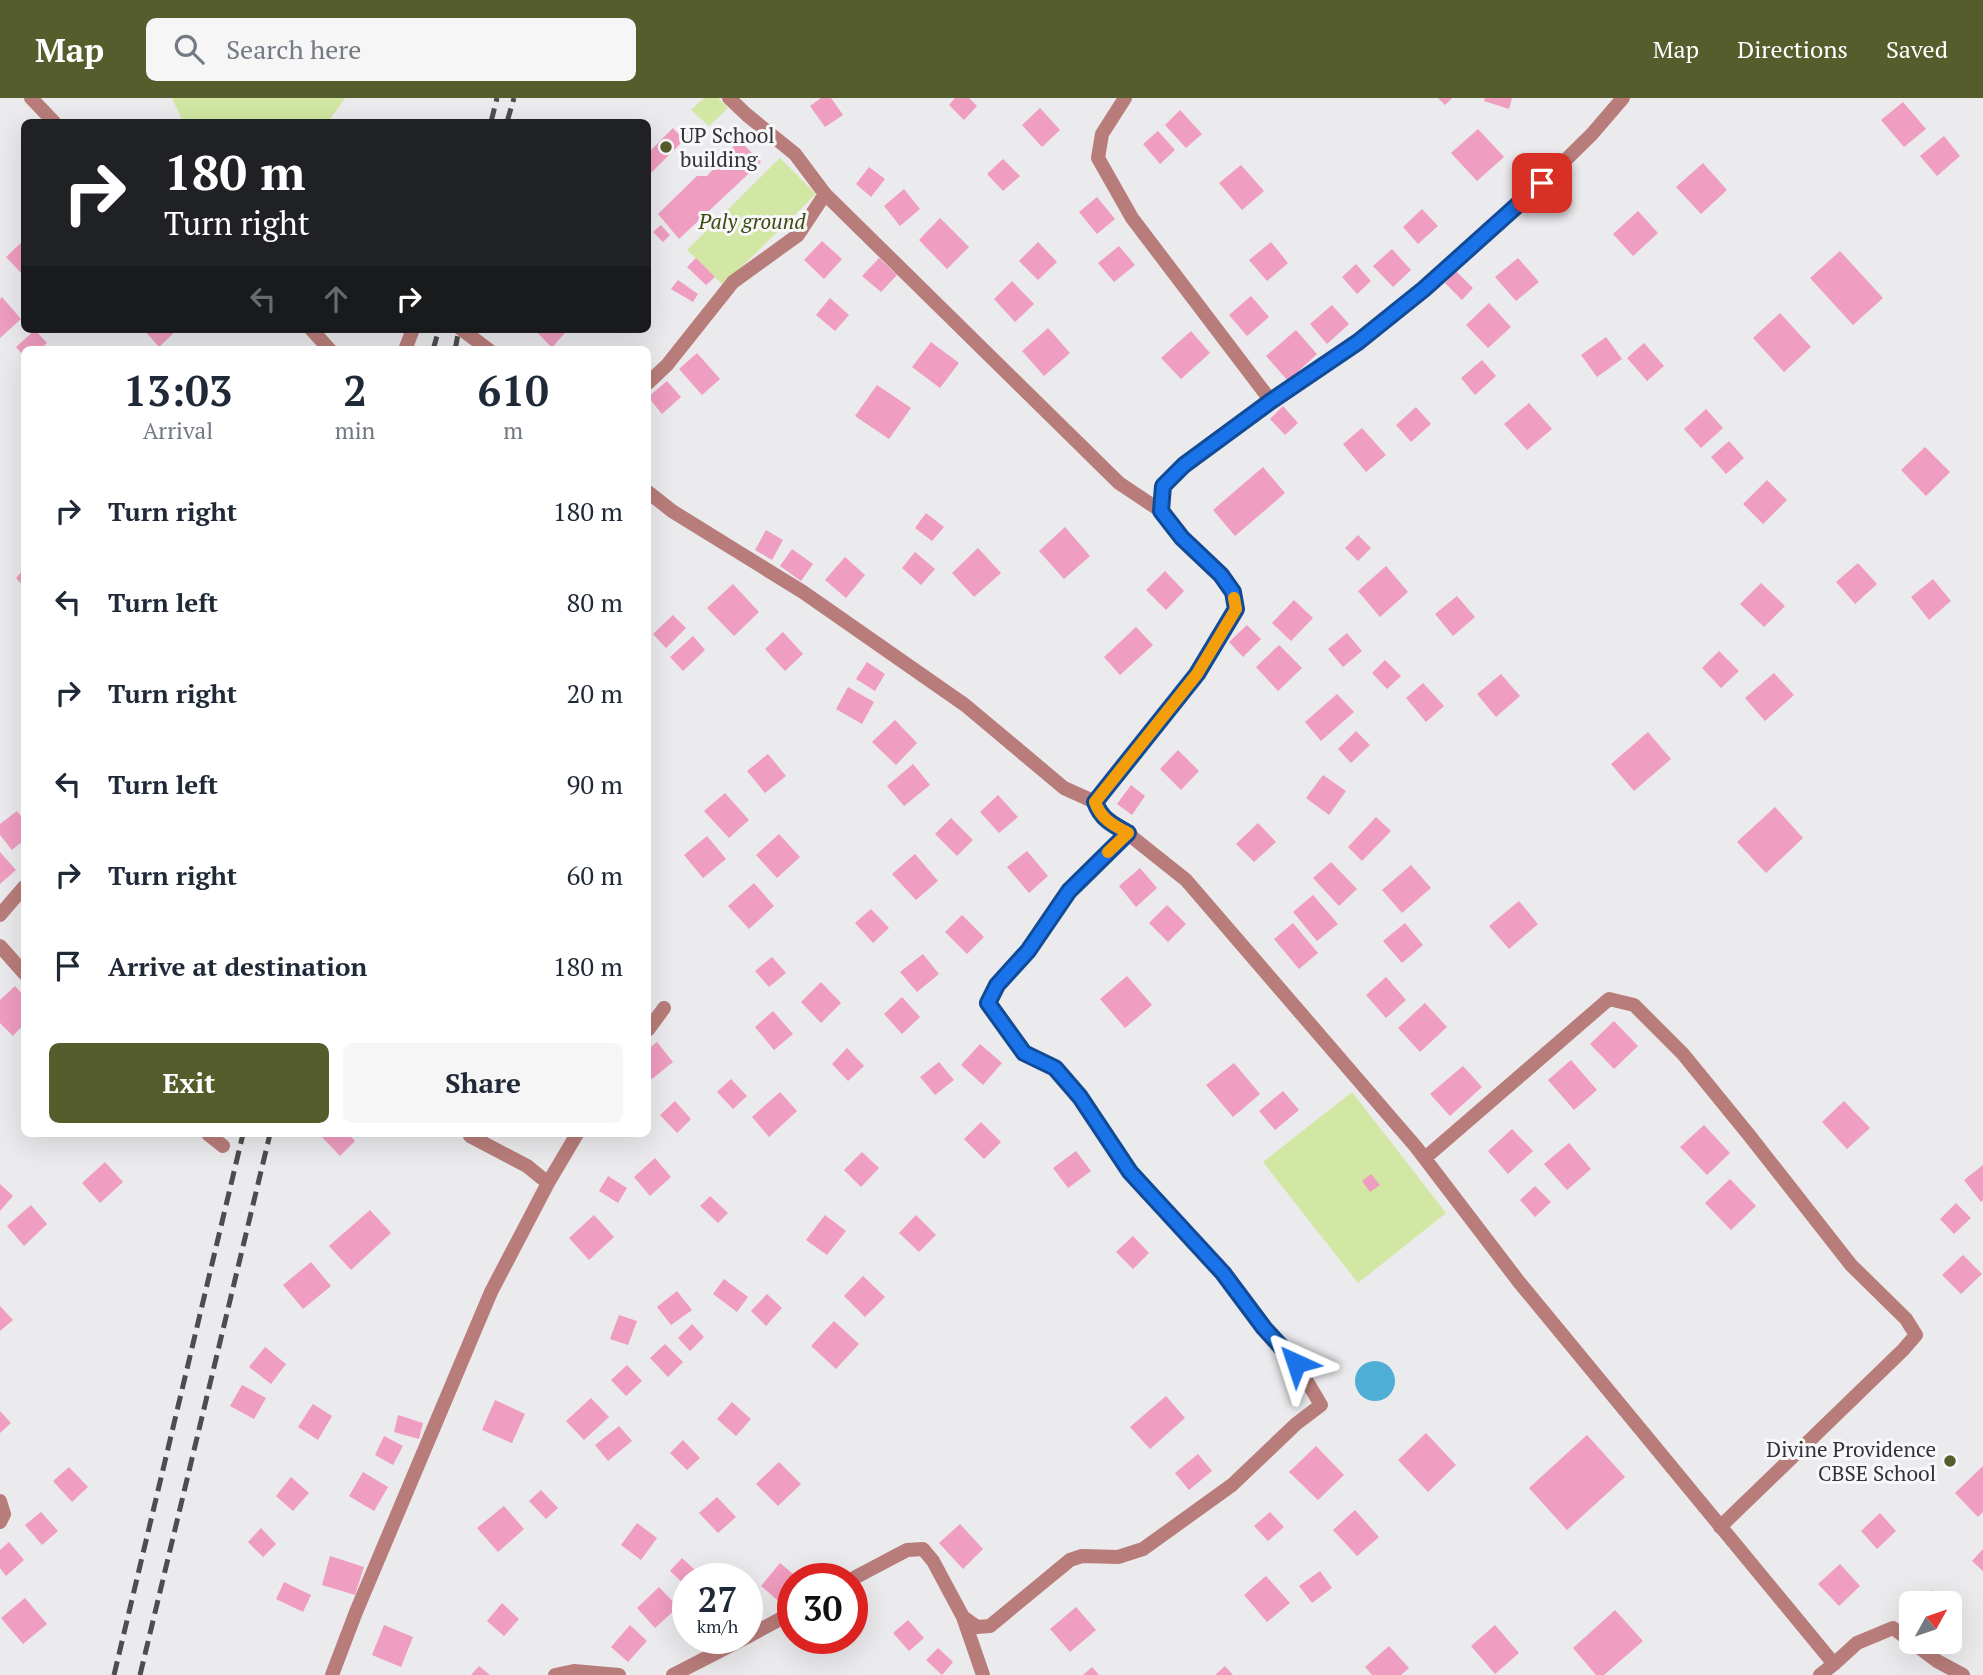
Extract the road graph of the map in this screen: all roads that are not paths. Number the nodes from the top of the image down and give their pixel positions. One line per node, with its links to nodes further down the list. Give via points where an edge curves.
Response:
1 (31, 98): 5 (street)
2 (729, 98): 6 (street, via 795,154)
3 (1125, 98): 10 (street, via 1102,134 1098,158 1132,218)
4 (1621, 98): 10 (street, via 1592,134 1525,200 1424,289 1358,342)
5 (51, 119)
6 (825, 194): 9 (street, via 798,235 733,282); 12 (street, via 1119,483)
7 (466, 333): 8 (street)
8 (484, 346)
9 (651, 380)
10 (1271, 401): 12 (street, via 1184,465 1163,486)
11 (651, 494): 13 (street, via 803,592 965,705 1064,788)
12 (1161, 511): 13 (street, via 1221,575 1233,592 1236,609 1197,674)
13 (1095, 802): 14 (street, via 1108,822)
14 (1128, 833): 25 (street, via 1186,880); 31 (street, via 1069,891 988,1003 1024,1053 1055,1068 1072,1088 1130,1172 1223,1273 1296,1363 1321,1405 1232,1485 1143,1549 1118,1557 1070,1560 990,1626 977,1627)
15 (21, 890): 16 (street)
16 (0, 915)
17 (0, 946): 18 (street)
18 (21, 970)
19 (664, 1008): 20 (street)
20 (651, 1026)
21 (212, 1137): 24 (street)
22 (472, 1137): 26 (street)
23 (575, 1137): 26 (street)
24 (223, 1146)
25 (1425, 1158): 29 (street); 29 (street, via 1609,999 1634,1005 1683,1054 1851,1265 1906,1319 1916,1335 1903,1350)
26 (548, 1182): 34 (street, via 491,1292)
27 (0, 1501): 28 (street, via 4,1514)
28 (0, 1522)
29 (1720, 1527): 33 (street)
30 (868, 1571): 31 (street, via 907,1550 923,1549)
31 (963, 1617): 38 (street)
32 (713, 1654): 37 (street)
33 (1834, 1664): 39 (street); 40 (street, via 1857,1643 1893,1628)
34 (332, 1675)
35 (555, 1675): 36 (street, via 574,1671)
36 (619, 1675)
37 (673, 1675)
38 (983, 1675)
39 (1821, 1675)
40 (1963, 1675)

